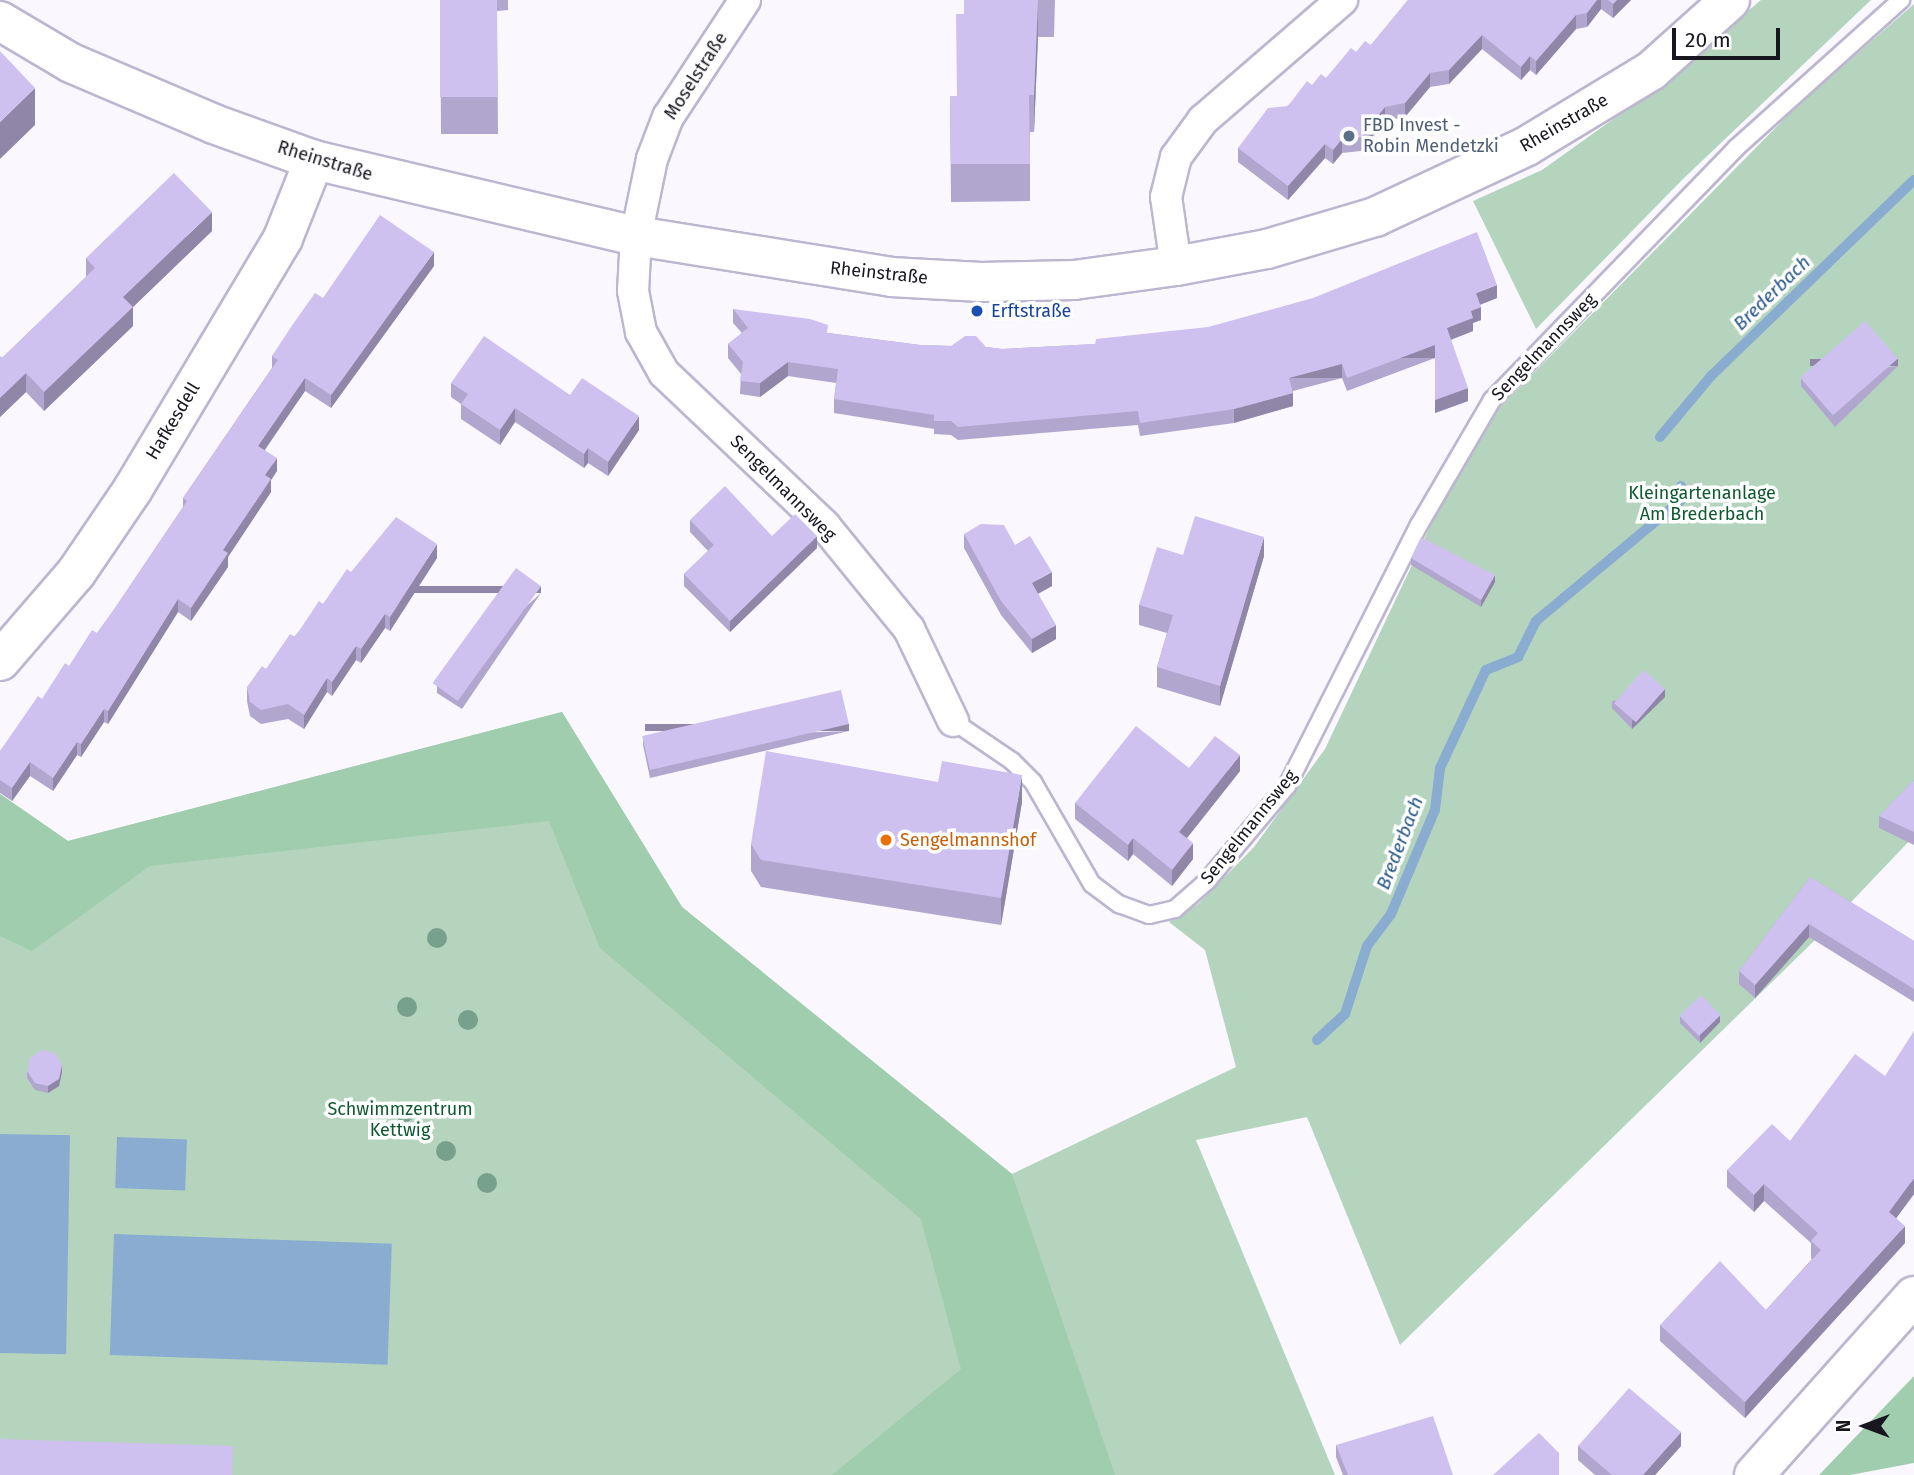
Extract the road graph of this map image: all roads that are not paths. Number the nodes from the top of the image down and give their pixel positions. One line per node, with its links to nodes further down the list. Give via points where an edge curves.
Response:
1 (745, 0): 7 (street, Moselstraße, via 668,117 652,159)
2 (1342, 0): 8 (street, via 1203,120 1176,157 1166,197)
3 (1730, 0): 8 (street, Rheinstraße, via 1651,71 1527,146 1375,217 1267,249)
4 (1901, 0): 10 (lane, Sengelmannsweg, via 1736,148 1492,400 1419,525 1287,786 1207,881 1175,909 1149,915 1119,904 1092,884 1033,782 1012,761)
5 (0, 20): 6 (street, Rheinstraße, via 71,63 214,124)
6 (314, 160): 7 (street, Rheinstraße); 9 (street, Hafkesdell, via 283,238 133,489 76,573)
7 (636, 236): 8 (street, Rheinstraße, via 891,277 1074,280); 10 (street, Sengelmannsweg, via 633,291 641,332 664,373 825,526 909,629)
8 (1176, 266)
9 (0, 660)
10 (953, 721)
11 (1914, 1296): 12 (street)
12 (1754, 1475)

